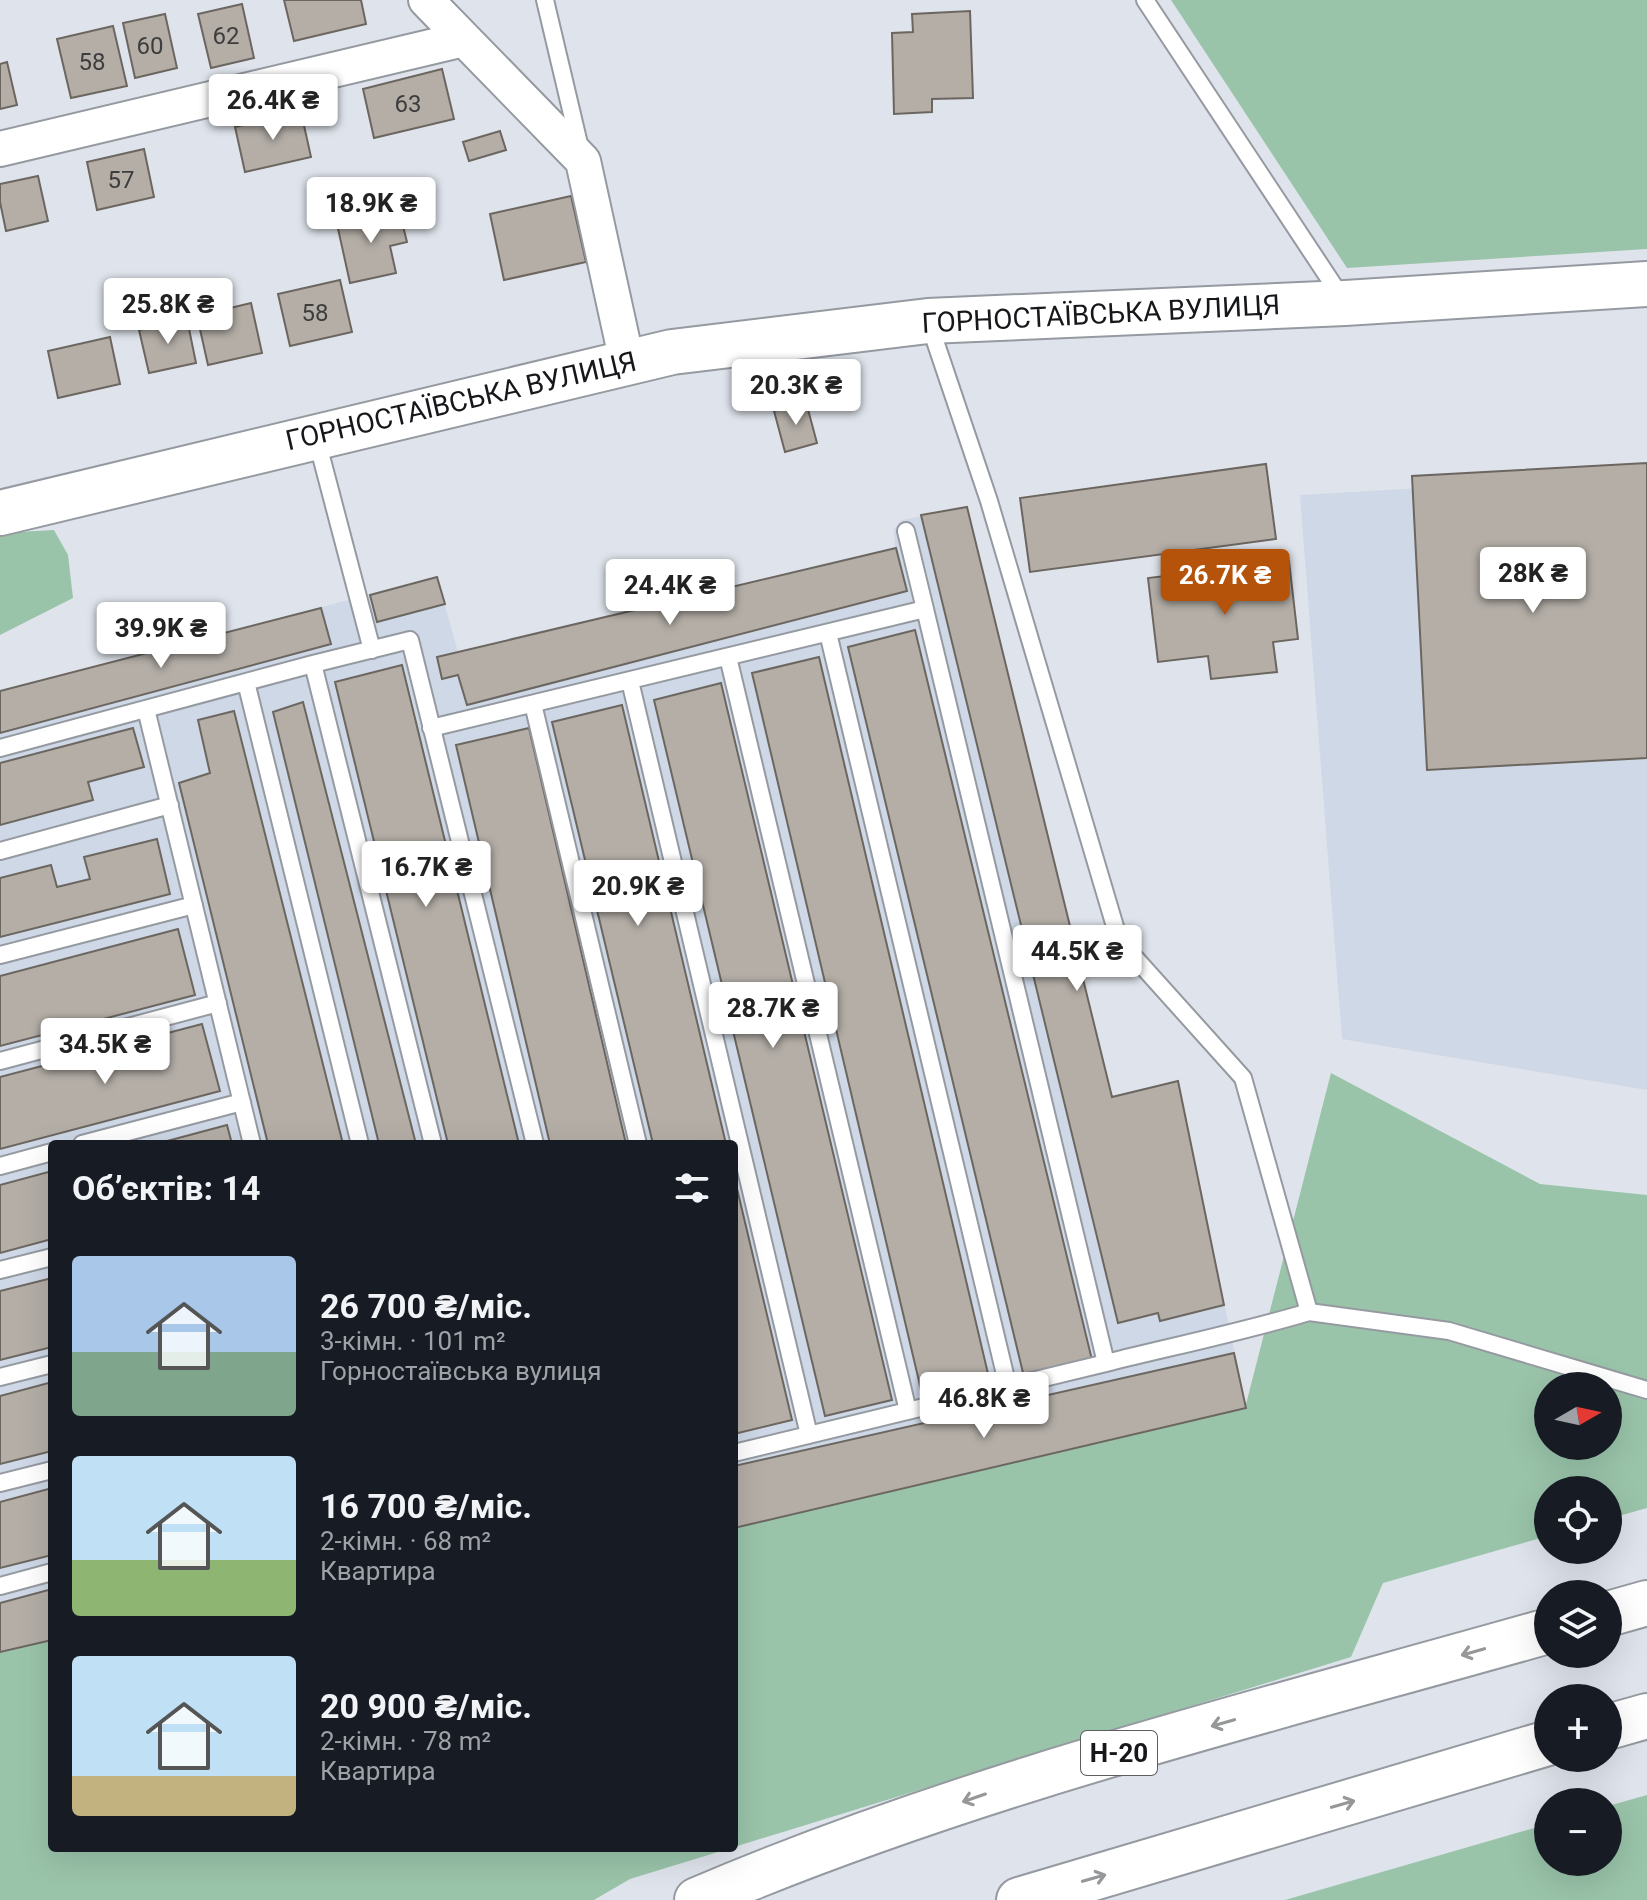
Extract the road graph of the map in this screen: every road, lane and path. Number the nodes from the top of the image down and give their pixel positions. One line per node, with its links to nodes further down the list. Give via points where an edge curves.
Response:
1 (426, 0): 4 (street)
2 (545, 0): 6 (lane)
3 (1145, 0): 8 (lane)
4 (464, 39): 5 (street); 6 (street)
5 (0, 149)
6 (583, 161): 10 (street)
7 (1647, 284): 8 (main road, ГОРНОСТАЇВСЬКА ВУЛИЦЯ)
8 (1345, 303): 9 (main road, ГОРНОСТАЇВСЬКА ВУЛИЦЯ)
9 (928, 321): 10 (main road, ГОРНОСТАЇВСЬКА ВУЛИЦЯ); 42 (lane, via 989,501 1119,940 1243,1078)
10 (627, 362): 11 (main road, ГОРНОСТАЇВСЬКА ВУЛИЦЯ)
11 (316, 436): 12 (main road, ГОРНОСТАЇВСЬКА ВУЛИЦЯ); 16 (lane)
12 (0, 513)
13 (906, 531): 14 (lane)
14 (925, 609): 15 (lane); 43 (lane)
15 (828, 633): 17 (lane); 46 (lane)
16 (372, 650): 18 (lane); 23 (lane, via 410,640)
17 (728, 657): 19 (lane); 48 (lane)
18 (313, 664): 20 (lane); 35 (lane)
19 (630, 681): 21 (lane); 49 (lane)
20 (246, 682): 22 (lane); 34 (lane)
21 (533, 704): 23 (lane); 37 (lane)
22 (146, 709): 24 (lane); 25 (lane)
23 (431, 728): 36 (lane)
24 (0, 748)
25 (170, 805): 26 (lane); 27 (lane)
26 (0, 851)
27 (194, 905): 28 (lane); 29 (lane)
28 (0, 955)
29 (218, 1003): 30 (lane); 31 (lane)
30 (0, 1061)
31 (242, 1102): 32 (lane); 33 (lane)
32 (97, 1140)
33 (251, 1140)
34 (359, 1140)
35 (432, 1140)
36 (534, 1140)
37 (637, 1140)
38 (48, 1153): 39 (lane)
39 (0, 1166)
40 (48, 1258): 41 (lane)
41 (0, 1270)
42 (1309, 1312): 43 (lane); 47 (lane, via 1449,1331)
43 (1106, 1363): 46 (lane)
44 (48, 1365): 45 (lane)
45 (0, 1377)
46 (1008, 1387): 48 (lane)
47 (1647, 1390)
48 (908, 1411): 49 (lane)
49 (809, 1435): 50 (lane)
50 (738, 1452)
51 (48, 1471): 52 (lane)
52 (0, 1483)
53 (48, 1573): 54 (lane)
54 (0, 1586)
55 (1647, 1603): 56 (main road)
56 (1622, 1610)
57 (1534, 1635): 61 (main road, Н-20, one-way to 61, via 1032,1778 777,1866)
58 (1647, 1716): 59 (main road)
59 (1622, 1723)
60 (1534, 1747): 62 (main road, one-way to 60)
61 (697, 1900)
62 (1019, 1900)

